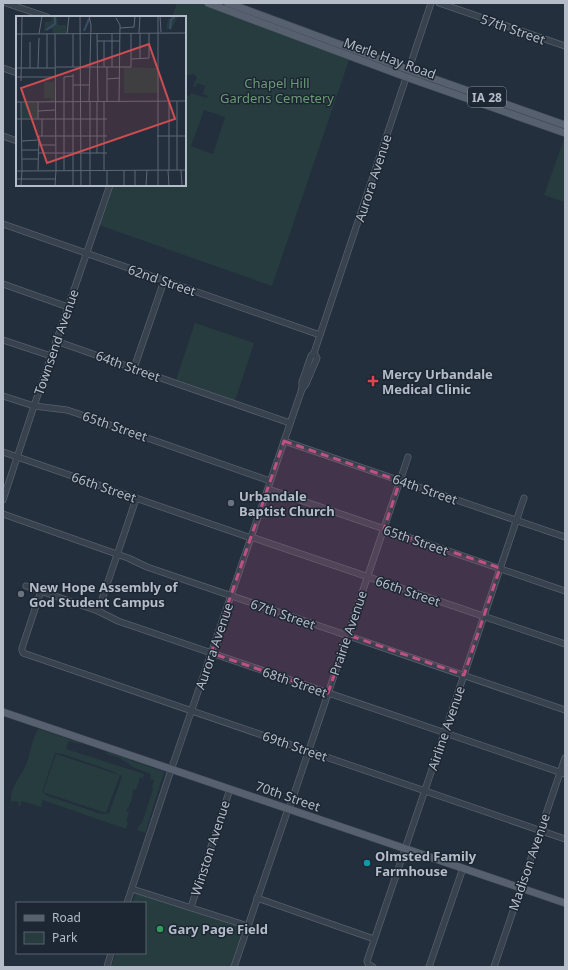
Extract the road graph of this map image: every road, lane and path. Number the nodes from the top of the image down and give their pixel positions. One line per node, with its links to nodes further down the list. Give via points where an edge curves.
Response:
1 (6, 3): 6 (street)
2 (208, 3): 11 (main road, Merle Hay Road / IA 28)
3 (228, 3): 9 (main road, Merle Hay Road / IA 28)
4 (431, 3): 9 (street, Aurora Avenue)
5 (439, 3): 7 (street, 57th Street)
6 (44, 16)
7 (565, 46)
8 (3, 68): 10 (street)
9 (409, 70): 11 (street, Aurora Avenue); 12 (main road, Merle Hay Road / IA 28)
10 (16, 73)
11 (406, 77): 13 (main road, Merle Hay Road / IA 28); 22 (street, Aurora Avenue)
12 (565, 125)
13 (565, 133)
14 (3, 136): 15 (street)
15 (16, 141)
16 (110, 186): 18 (street, Townsend Avenue)
17 (3, 224): 18 (street, 62nd Street)
18 (86, 254): 19 (street, 62nd Street); 21 (street, Townsend Avenue)
19 (164, 281): 22 (street, 62nd Street); 26 (street)
20 (3, 284): 21 (street)
21 (68, 307): 24 (street, Townsend Avenue)
22 (320, 335): 29 (street, Aurora Avenue, via 314,353 316,358)
23 (3, 340): 25 (street)
24 (56, 341): 25 (street, Townsend Avenue); 26 (street, 64th Street)
25 (51, 356): 28 (street, Townsend Avenue)
26 (134, 368): 29 (street, 64th Street)
27 (3, 396): 28 (street, 65th Street)
28 (34, 406): 32 (street, Townsend Avenue); 34 (street, 65th Street, via 76,413)
29 (290, 422): 30 (street, Aurora Avenue)
30 (284, 441): 34 (street, Aurora Avenue); 35 (street, 64th Street)
31 (3, 452): 32 (street, 66th Street)
32 (17, 457): 38 (street, 66th Street); 39 (street, Townsend Avenue)
33 (408, 457): 35 (street, Prairie Avenue)
34 (270, 480): 36 (street, Aurora Avenue)
35 (400, 481): 41 (street, 64th Street); 42 (street, Prairie Avenue)
36 (268, 489): 42 (street, 65th Street); 44 (street, Aurora Avenue)
37 (524, 498): 41 (street, Airline Avenue)
38 (136, 499): 44 (street, 66th Street); 45 (street)
39 (3, 500)
40 (3, 514): 45 (street, 67th Street)
41 (516, 520): 43 (street, 64th Street); 46 (street, Airline Avenue)
42 (384, 529): 46 (street, 65th Street); 47 (street, Prairie Avenue)
43 (565, 537)
44 (251, 538): 47 (street, 66th Street); 51 (street, Aurora Avenue)
45 (118, 554): 51 (street, 67th Street); 52 (street)
46 (500, 568): 49 (street, 65th Street); 53 (street, Airline Avenue)
47 (368, 577): 53 (street, 66th Street); 54 (street, Prairie Avenue)
48 (26, 586): 50 (street, 68th Street)
49 (565, 590)
50 (41, 591): 52 (street, 68th Street); 60 (street, 69th Street, via 22,651)
51 (231, 596): 54 (street, 67th Street); 56 (street, Aurora Avenue)
52 (98, 611): 56 (street, 68th Street, via 118,621)
53 (484, 616): 55 (street, 66th Street); 57 (street, Airline Avenue)
54 (348, 636): 57 (street, 67th Street); 58 (street, Prairie Avenue)
55 (565, 644)
56 (211, 653): 58 (street, 68th Street); 60 (street, Aurora Avenue)
57 (464, 675): 59 (street, 67th Street); 62 (street, Airline Avenue)
58 (328, 693): 62 (street, 68th Street); 63 (street, Prairie Avenue)
59 (565, 710)
60 (192, 711): 63 (street, 69th Street); 65 (street, Aurora Avenue)
61 (3, 712): 65 (main road, 70th Street)
62 (444, 733): 66 (street, 68th Street); 68 (street, Airline Avenue)
63 (309, 751): 68 (street, 69th Street); 69 (street, Prairie Avenue)
64 (565, 758): 66 (street, Madison Avenue)
65 (171, 769): 67 (main road, 70th Street); 74 (street, Aurora Avenue)
66 (562, 774): 70 (street, Madison Avenue)
67 (230, 789): 69 (main road, 70th Street); 79 (street, Winston Avenue)
68 (425, 790): 70 (street, 69th Street); 72 (street, Airline Avenue)
69 (288, 809): 72 (main road, 70th Street); 76 (street, Prairie Avenue)
70 (540, 830): 71 (street, 69th Street); 75 (street, Madison Avenue)
71 (565, 839)
72 (405, 849): 73 (main road, 70th Street); 81 (street, Airline Avenue)
73 (463, 868): 75 (main road, 70th Street); 86 (street)
74 (132, 888): 77 (street, Aurora Avenue); 79 (street)
75 (521, 888): 78 (main road, 70th Street); 87 (street, Madison Avenue)
76 (257, 898): 80 (street, Prairie Avenue); 81 (street)
77 (128, 902)
78 (565, 903)
79 (191, 907): 80 (street)
80 (248, 926): 84 (street, Prairie Avenue)
81 (374, 939): 85 (street, Airline Avenue, via 367,961)
82 (111, 954): 83 (street)
83 (107, 967)
84 (234, 967)
85 (373, 967)
86 (429, 967)
87 (494, 967)

